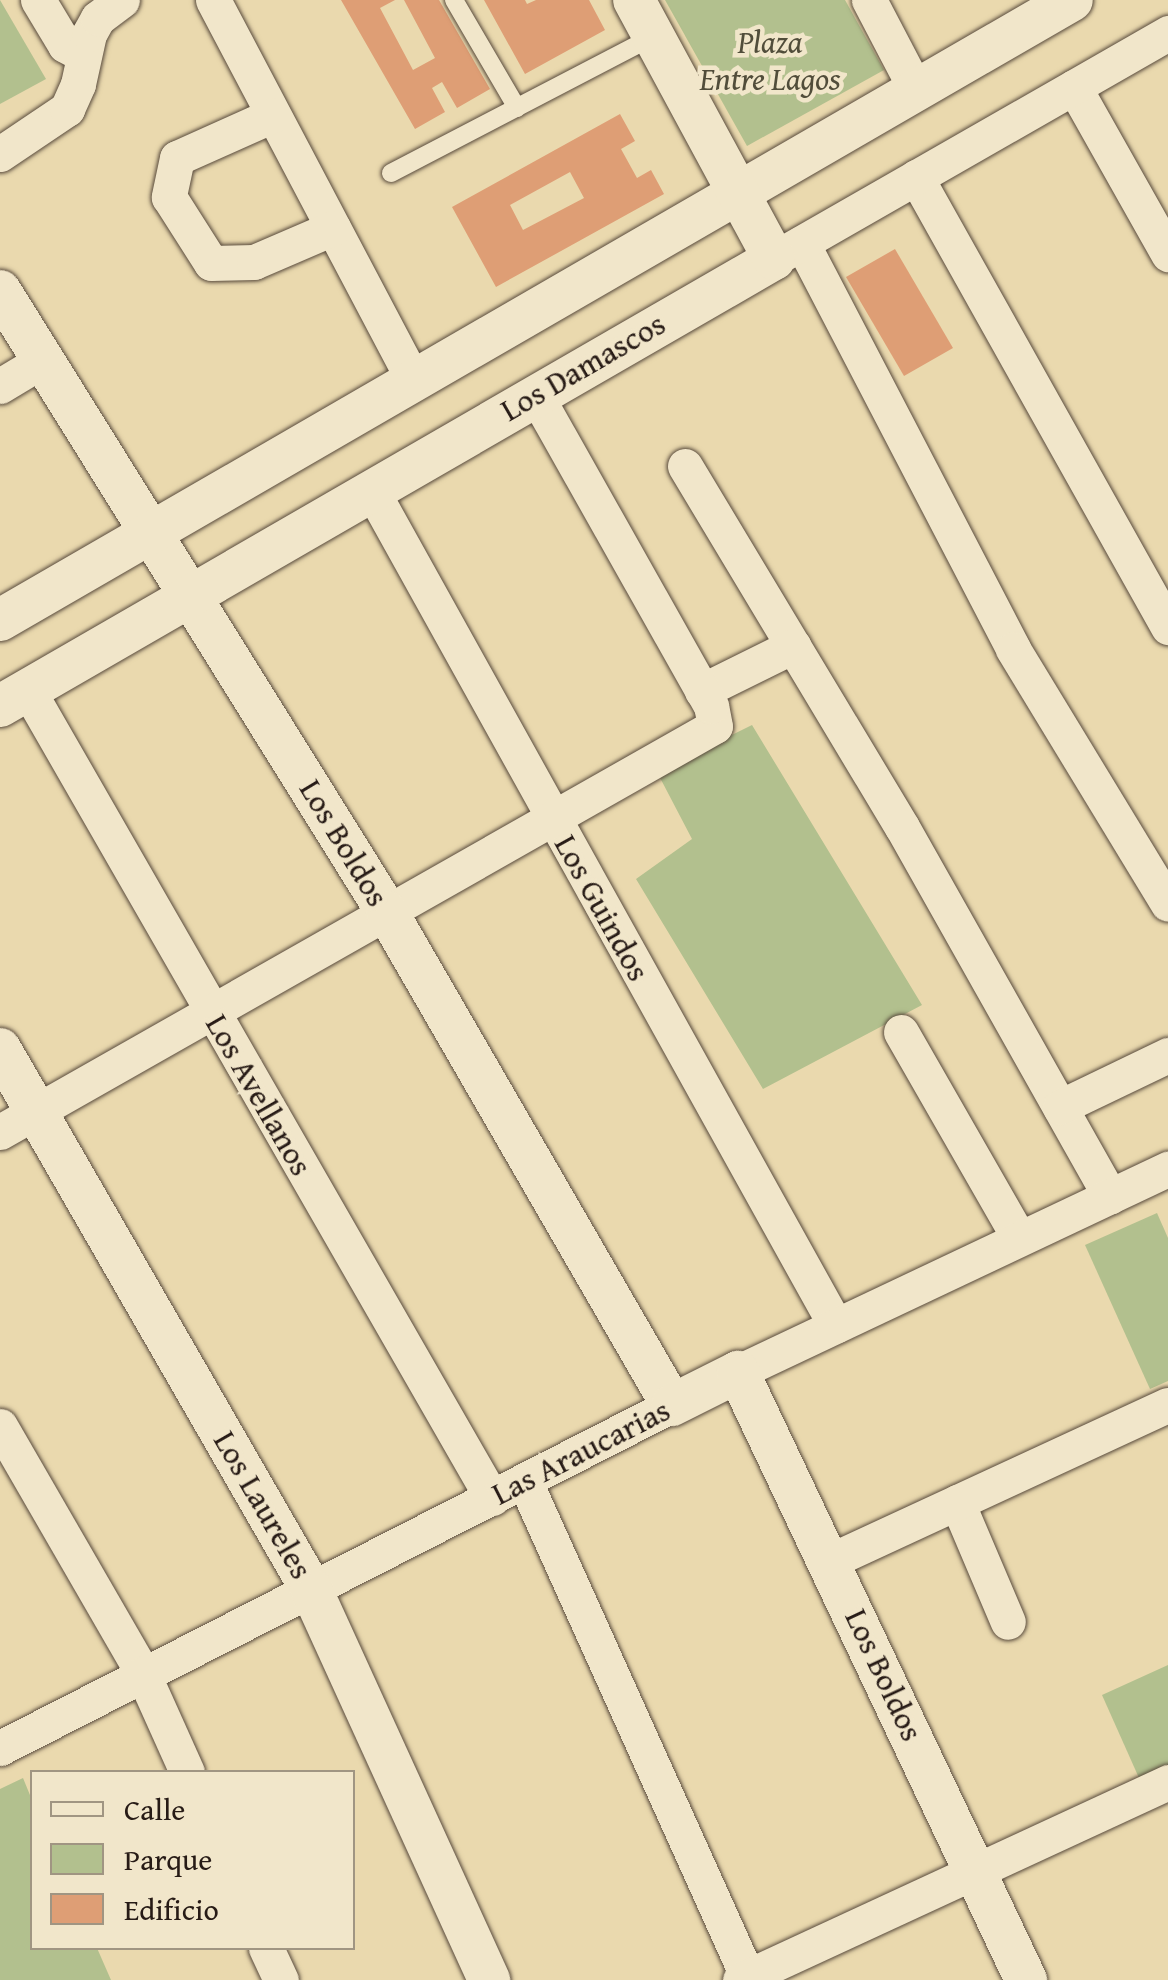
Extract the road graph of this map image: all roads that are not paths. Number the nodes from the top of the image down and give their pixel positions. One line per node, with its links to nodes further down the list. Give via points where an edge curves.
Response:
1 (38, 0): 9 (street, via 65,46)
2 (122, 0): 9 (street, via 98,18)
3 (213, 0): 13 (street)
4 (454, 0): 12 (lane)
5 (869, 0): 11 (street)
6 (1049, 6): 11 (street)
7 (644, 18): 12 (lane); 17 (street)
8 (1168, 33): 10 (street, Los Damascos)
9 (84, 55): 14 (street, via 66,109)
10 (1074, 86): 16 (street, Los Damascos); 20 (street)
11 (916, 90): 17 (street)
12 (517, 108): 15 (lane)
13 (274, 116): 18 (street); 18 (street, via 177,158 170,198 212,264 254,262)
14 (0, 154)
15 (390, 173)
16 (916, 178): 19 (street, Los Damascos); 30 (street)
17 (739, 192): 19 (street); 23 (street)
18 (333, 228): 23 (street)
19 (788, 251): 25 (street, Los Damascos); 36 (street, via 1013,649)
20 (1168, 254)
21 (0, 291): 22 (street, Los Boldos)
22 (40, 362): 24 (street); 28 (street, Los Boldos)
23 (412, 378): 28 (street)
24 (0, 386)
25 (535, 394): 27 (street, Los Damascos); 33 (street)
26 (684, 466): 32 (street)
27 (371, 489): 29 (street, Los Damascos); 35 (street, Los Guindos)
28 (150, 532): 29 (street, Los Boldos); 31 (street)
29 (192, 594): 34 (street, Los Damascos); 37 (street, Los Boldos)
30 (1164, 612)
31 (0, 620)
32 (793, 646): 33 (street); 42 (street)
33 (702, 691): 35 (street, via 715,726)
34 (14, 698): 38 (street, Los Avellanos)
35 (552, 818): 37 (street); 47 (street, Los Guindos)
36 (1168, 904)
37 (387, 912): 38 (street); 49 (street, Los Boldos)
38 (211, 1012): 43 (street); 53 (street, Los Avellanos)
39 (900, 1032): 46 (street)
40 (0, 1049): 43 (street, Los Laureles)
41 (1168, 1055): 42 (street)
42 (1060, 1106): 45 (street)
43 (18, 1122): 56 (street, Los Laureles)
44 (1166, 1175): 45 (street, Las Araucarias)
45 (1110, 1196): 46 (street, Las Araucarias)
46 (1018, 1238): 47 (street, Las Araucarias)
47 (836, 1326): 48 (street, Las Araucarias)
48 (738, 1372): 49 (street, Las Araucarias); 55 (street, Los Boldos)
49 (672, 1405): 52 (street, Las Araucarias)
50 (1168, 1406): 54 (street)
51 (0, 1426): 58 (street)
52 (525, 1482): 53 (street, Las Araucarias); 64 (street)
53 (492, 1498): 56 (street, Las Araucarias)
54 (956, 1502): 55 (street); 57 (street)
55 (830, 1562): 62 (street, Los Boldos)
56 (311, 1589): 58 (street, Las Araucarias); 66 (street, Los Laureles)
57 (1008, 1622)
58 (143, 1674): 59 (street, Las Araucarias); 60 (street)
59 (0, 1748)
60 (186, 1770)
61 (1168, 1782): 62 (street)
62 (977, 1870): 64 (street); 67 (street, Los Boldos)
63 (267, 1950): 65 (street)
64 (745, 1979)
65 (280, 1980)
66 (488, 1980)
67 (1026, 1980)

